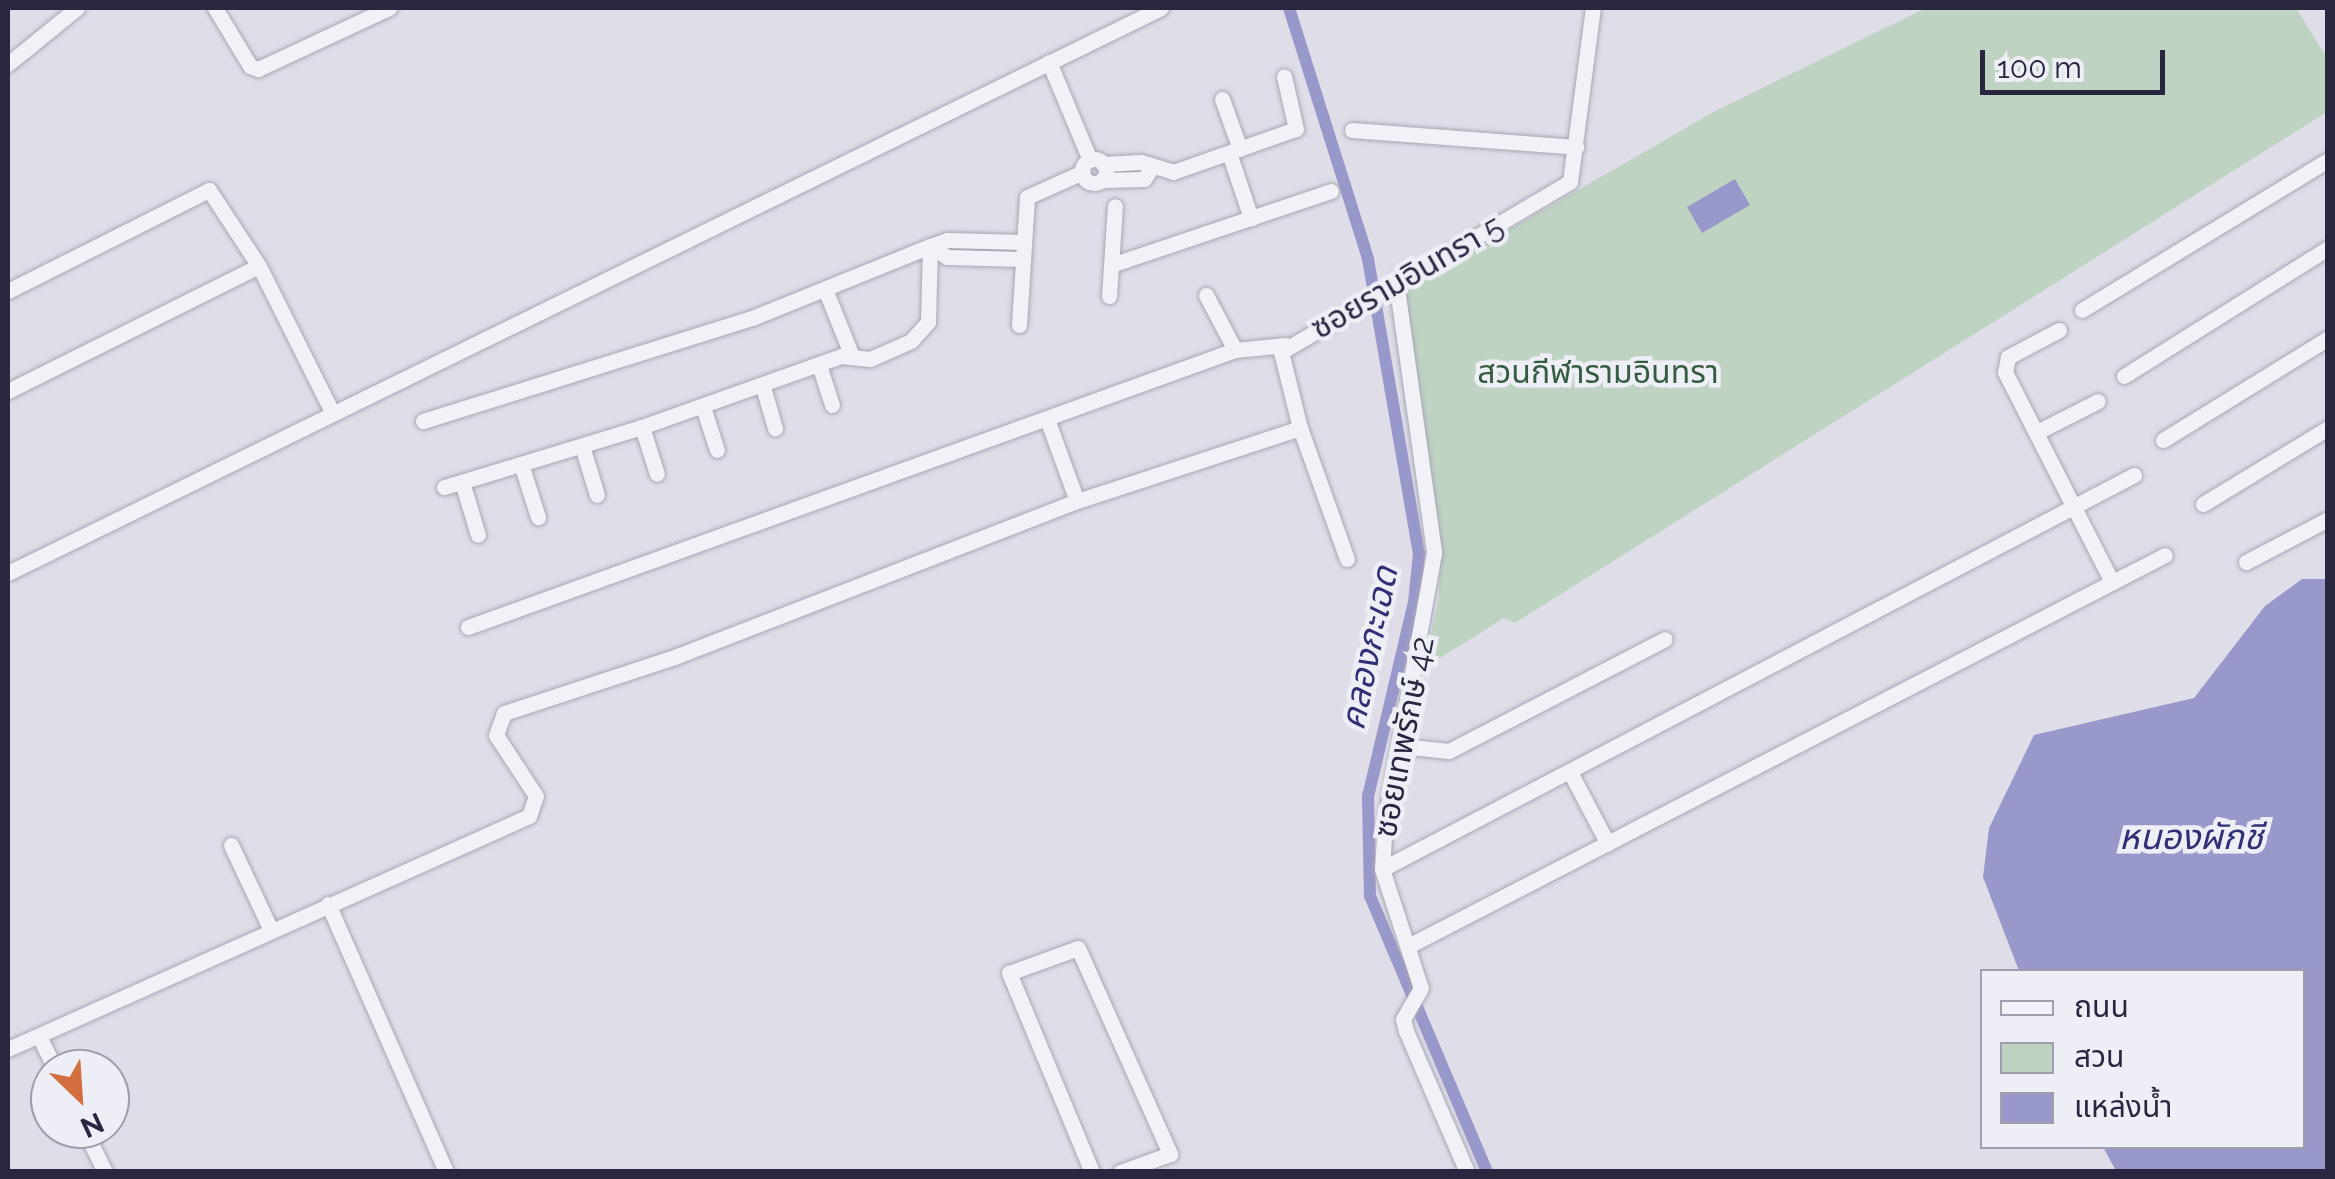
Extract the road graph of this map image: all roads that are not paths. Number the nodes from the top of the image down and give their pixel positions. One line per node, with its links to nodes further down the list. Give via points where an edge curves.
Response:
1 (77, 8): 7 (street)
2 (215, 8): 3 (street, via 258,69)
3 (389, 8)
4 (1161, 8): 6 (street)
5 (1593, 8): 11 (street, ซอยรามอินทรา 5)
6 (1050, 62): 14 (street); 43 (street)
7 (8, 64)
8 (1284, 76): 12 (street, via 1300,126)
9 (1222, 99): 12 (street)
10 (1352, 130): 11 (street)
11 (1576, 147): 24 (street, ซอยรามอินทรา 5, via 1570,182)
12 (1234, 151): 14 (street, via 1173,172 1150,170 1144,178); 17 (street)
13 (2328, 160): 29 (street)
14 (1095, 169): 18 (street, via 1027,197)
15 (1331, 191): 17 (street)
16 (1115, 206): 22 (street)
17 (1250, 218): 22 (street)
18 (1024, 242): 19 (street, via 947,240); 21 (street)
19 (930, 246): 21 (street, via 948,257); 25 (street); 35 (street, via 924,334 870,359)
20 (2328, 248): 37 (street)
21 (1022, 259): 30 (street)
22 (1111, 265): 28 (street)
23 (259, 266): 26 (street, via 209,190); 39 (street); 43 (street)
24 (1396, 282): 33 (street, ซอยรามอินทรา 5); 73 (street, ซอยเทพรักษ์ 42, via 1434,553)
25 (825, 288): 35 (street); 45 (street, via 650,352)
26 (8, 291)
27 (1206, 295): 34 (street)
28 (1108, 296)
29 (2082, 310)
30 (1019, 325)
31 (2059, 330): 50 (street, via 2004,364)
32 (2328, 338): 51 (street)
33 (1286, 345): 34 (street); 48 (street, ซอยรามอินทรา 5, via 1281,367)
34 (1236, 350): 44 (street)
35 (852, 356): 36 (street)
36 (820, 364): 38 (street); 41 (street)
37 (2124, 376)
38 (762, 388): 42 (street); 47 (street)
39 (8, 392)
40 (2098, 401): 50 (street)
41 (832, 404)
42 (703, 407): 46 (street); 53 (street)
43 (332, 412): 69 (street)
44 (1048, 419): 60 (street); 71 (street)
45 (423, 421)
46 (642, 427): 52 (street); 55 (street)
47 (775, 428)
48 (1300, 428): 60 (street); 67 (street, ซอยรามอินทรา 5)
49 (2328, 428): 61 (street)
50 (2037, 432): 62 (street)
51 (2163, 440)
52 (582, 446): 54 (street); 59 (street)
53 (717, 450)
54 (521, 464): 57 (street); 63 (street)
55 (657, 474)
56 (2134, 476): 62 (street)
57 (462, 482): 58 (street); 65 (street)
58 (444, 487)
59 (597, 495)
60 (1077, 501): 80 (street, via 677,656 504,712 496,734 536,796 529,816)
61 (2204, 504)
62 (2074, 505): 70 (street); 74 (street)
63 (538, 517)
64 (2328, 520): 68 (street)
65 (478, 534)
66 (2165, 554): 70 (street)
67 (1348, 560)
68 (2246, 562)
69 (8, 573)
70 (2111, 580): 75 (street)
71 (468, 627)
72 (1665, 639): 73 (street, via 1449,751)
73 (1402, 746): 77 (street, ซอยเทพรักษ์ 42)
74 (1570, 772): 75 (street); 78 (street)
75 (1608, 844): 82 (street)
76 (231, 845): 81 (street)
77 (1383, 850): 78 (street); 79 (street, ซอยเทพรักษ์ 42)
78 (1412, 854): 79 (street)
79 (1382, 869): 91 (street, ซอยเทพรักษ์ 42, via 1420,982 1406,1012 1406,1030)
80 (328, 904): 81 (street); 88 (street)
81 (270, 928): 83 (street)
82 (1414, 943)
83 (38, 1036): 84 (street); 85 (street)
84 (8, 1049)
85 (45, 1049)
86 (94, 1149): 87 (street)
87 (105, 1172)
88 (446, 1172)
89 (1092, 1172): 90 (street, via 1009,973 1078,948 1170,1154)
90 (1120, 1172)
91 (1467, 1172)

